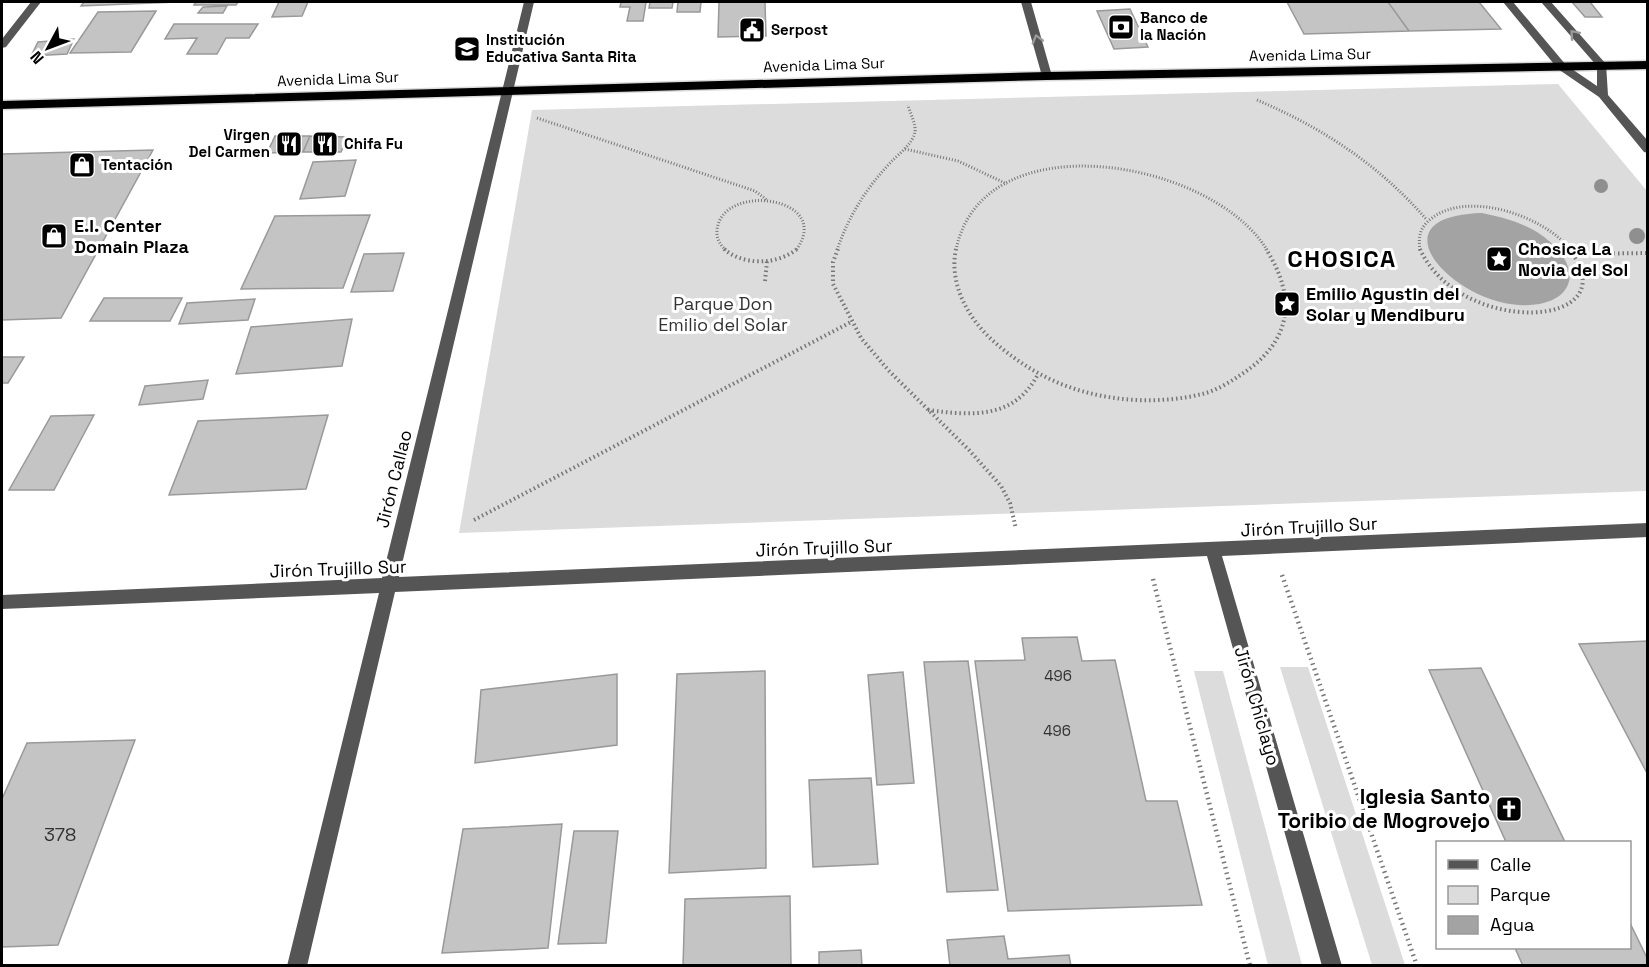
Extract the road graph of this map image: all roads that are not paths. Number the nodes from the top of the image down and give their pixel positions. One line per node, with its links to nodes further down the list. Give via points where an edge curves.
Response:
1 (36, 2): 6 (street)
2 (529, 2): 11 (street, Jirón Callao)
3 (1026, 2): 10 (street, one-way to 3)
4 (1508, 2): 9 (street)
5 (1546, 2): 8 (street, one-way to 5)
6 (2, 45)
7 (1647, 64): 8 (highway, Avenida Lima Sur)
8 (1602, 66): 9 (highway, Avenida Lima Sur); 12 (street)
9 (1562, 67): 10 (highway, Avenida Lima Sur); 12 (street)
10 (1047, 76): 11 (highway, Avenida Lima Sur)
11 (507, 91): 13 (highway, Avenida Lima Sur); 17 (street, Jirón Callao)
12 (1603, 95): 14 (street)
13 (2, 105)
14 (1647, 149)
15 (1647, 530): 16 (street, Jirón Trujillo Sur)
16 (1213, 551): 17 (street, Jirón Trujillo Sur); 20 (street, Jirón Chiclayo)
17 (388, 586): 18 (street, Jirón Trujillo Sur); 19 (street, Jirón Callao)
18 (2, 602)
19 (297, 966)
20 (1332, 966)

